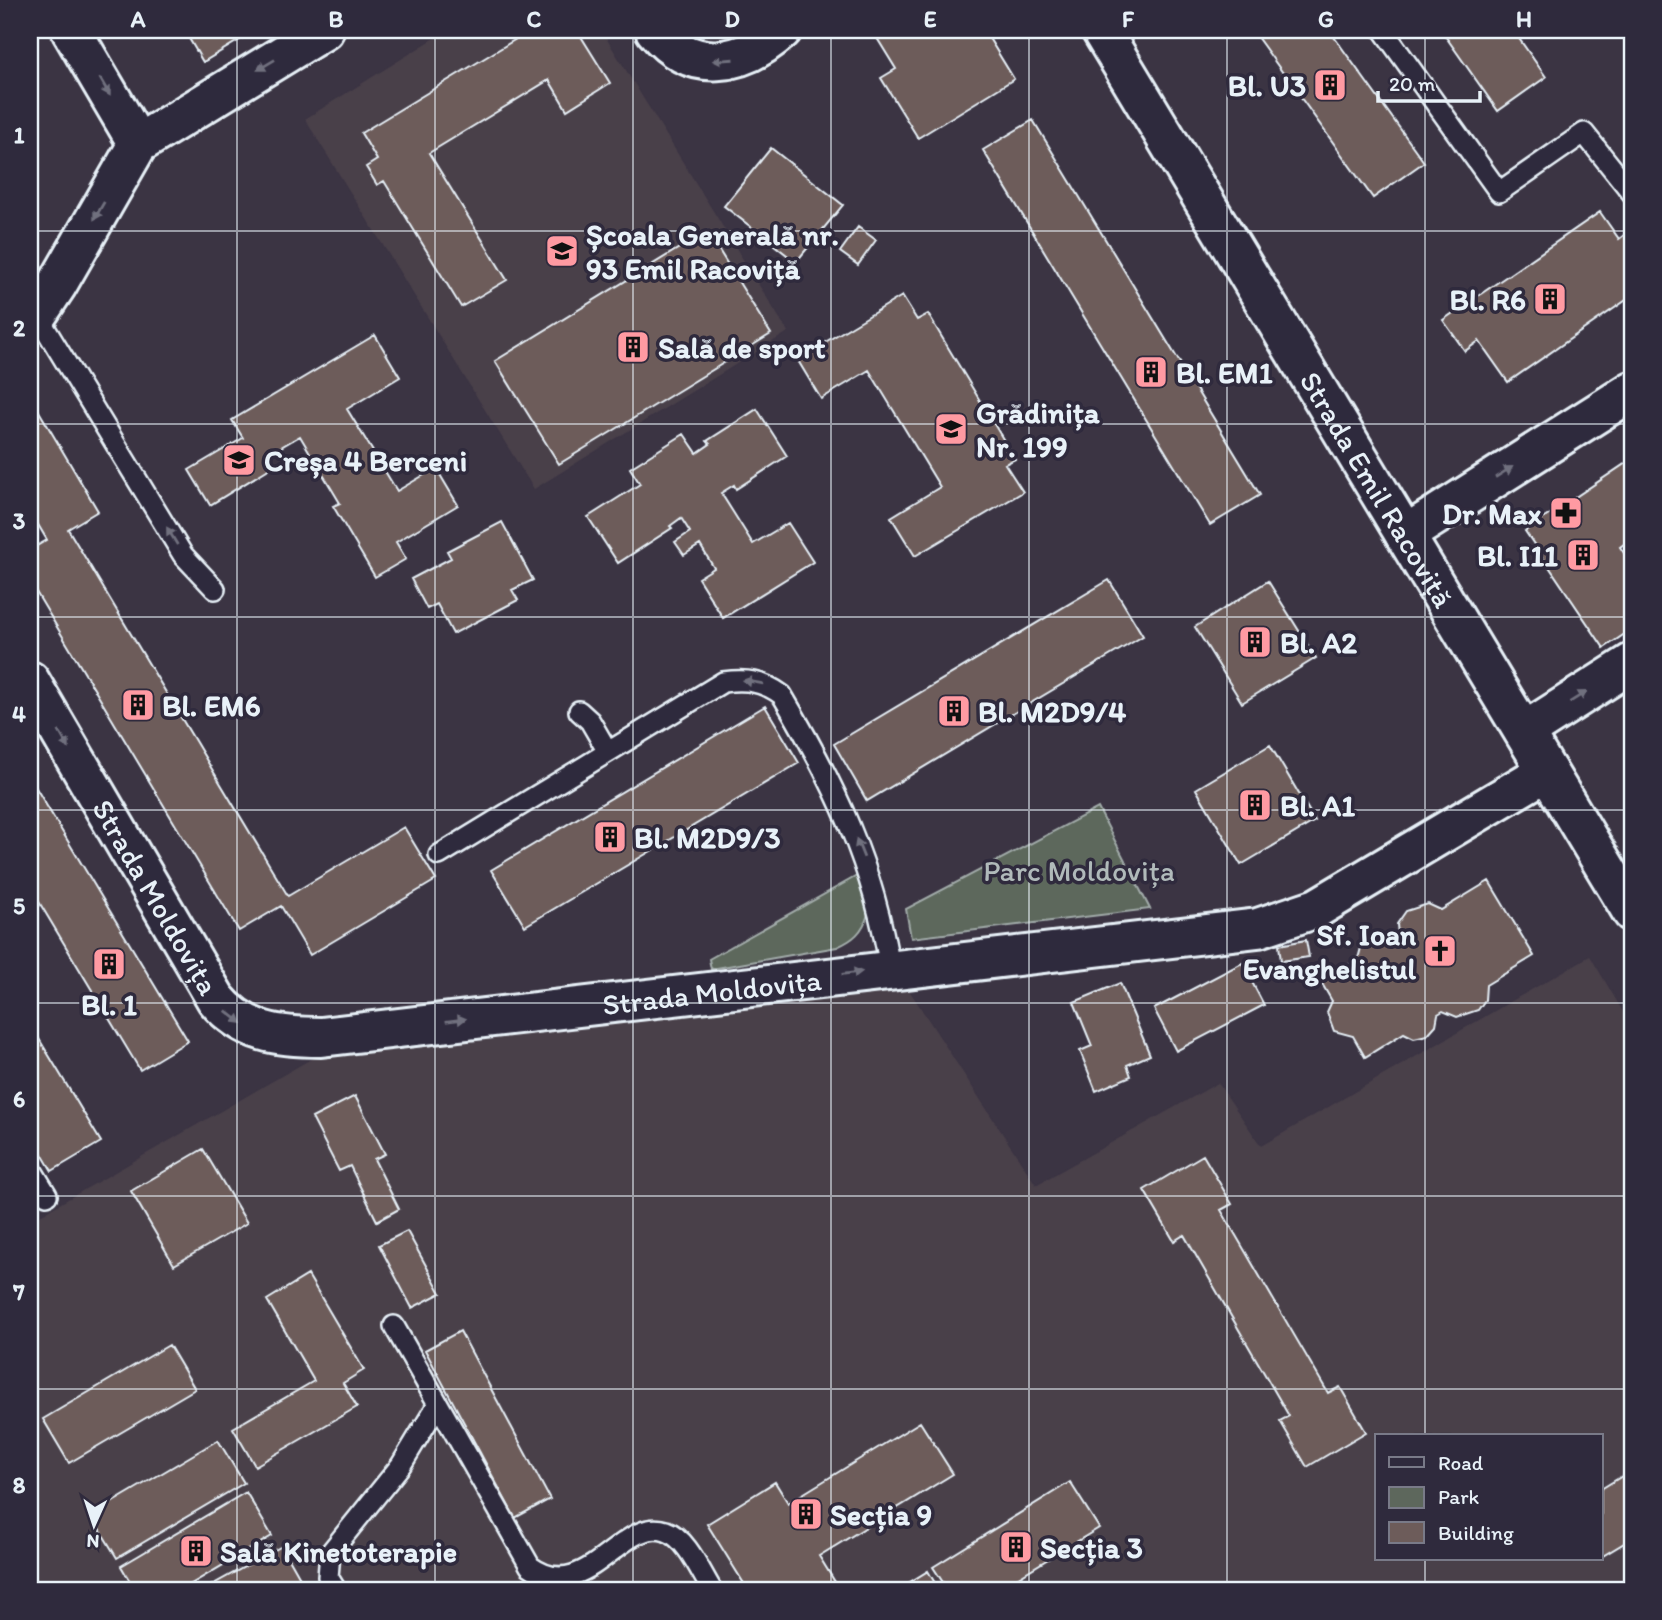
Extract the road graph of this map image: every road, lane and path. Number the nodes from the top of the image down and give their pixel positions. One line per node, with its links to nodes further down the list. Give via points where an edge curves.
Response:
1 (71, 30): 7 (street, one-way to 7)
2 (324, 30): 7 (street, one-way to 7)
3 (655, 30): 4 (street, one-way to 3, via 749,54 721,61 681,53)
4 (782, 30)
5 (1101, 30): 11 (street, Strada Emil Racoviță)
6 (1383, 30): 8 (lane, via 1499,192 1584,133)
7 (138, 144): 9 (street, one-way to 9)
8 (1632, 193)
9 (33, 318): 12 (lane, one-way to 9, via 183,555)
10 (1632, 391): 11 (street, one-way to 10)
11 (1405, 535): 16 (street, Strada Emil Racoviță)
12 (215, 589)
13 (1632, 663): 16 (street, one-way to 13)
14 (30, 681): 21 (street, Strada Moldovița, one-way to 21, via 216,999 228,1013 261,1032 321,1037)
15 (579, 711): 17 (lane)
16 (1524, 732): 18 (street, Strada Emil Racoviță)
17 (608, 752): 19 (lane); 21 (lane, one-way to 17, via 881,913 864,859 845,811 782,695 768,685 723,682)
18 (1547, 771): 20 (street, Strada Emil Racoviță); 21 (street, Strada Moldovița, via 1317,908 1278,924)
19 (439, 855)
20 (1632, 912)
21 (890, 969)
22 (30, 1167): 23 (lane)
23 (47, 1195)
24 (394, 1326): 25 (lane)
25 (438, 1404): 26 (lane, via 401,1465 330,1553 328,1577); 27 (lane, via 525,1558 541,1574 559,1578 577,1574 645,1531 666,1531 682,1543)
26 (336, 1590)
27 (712, 1590)

